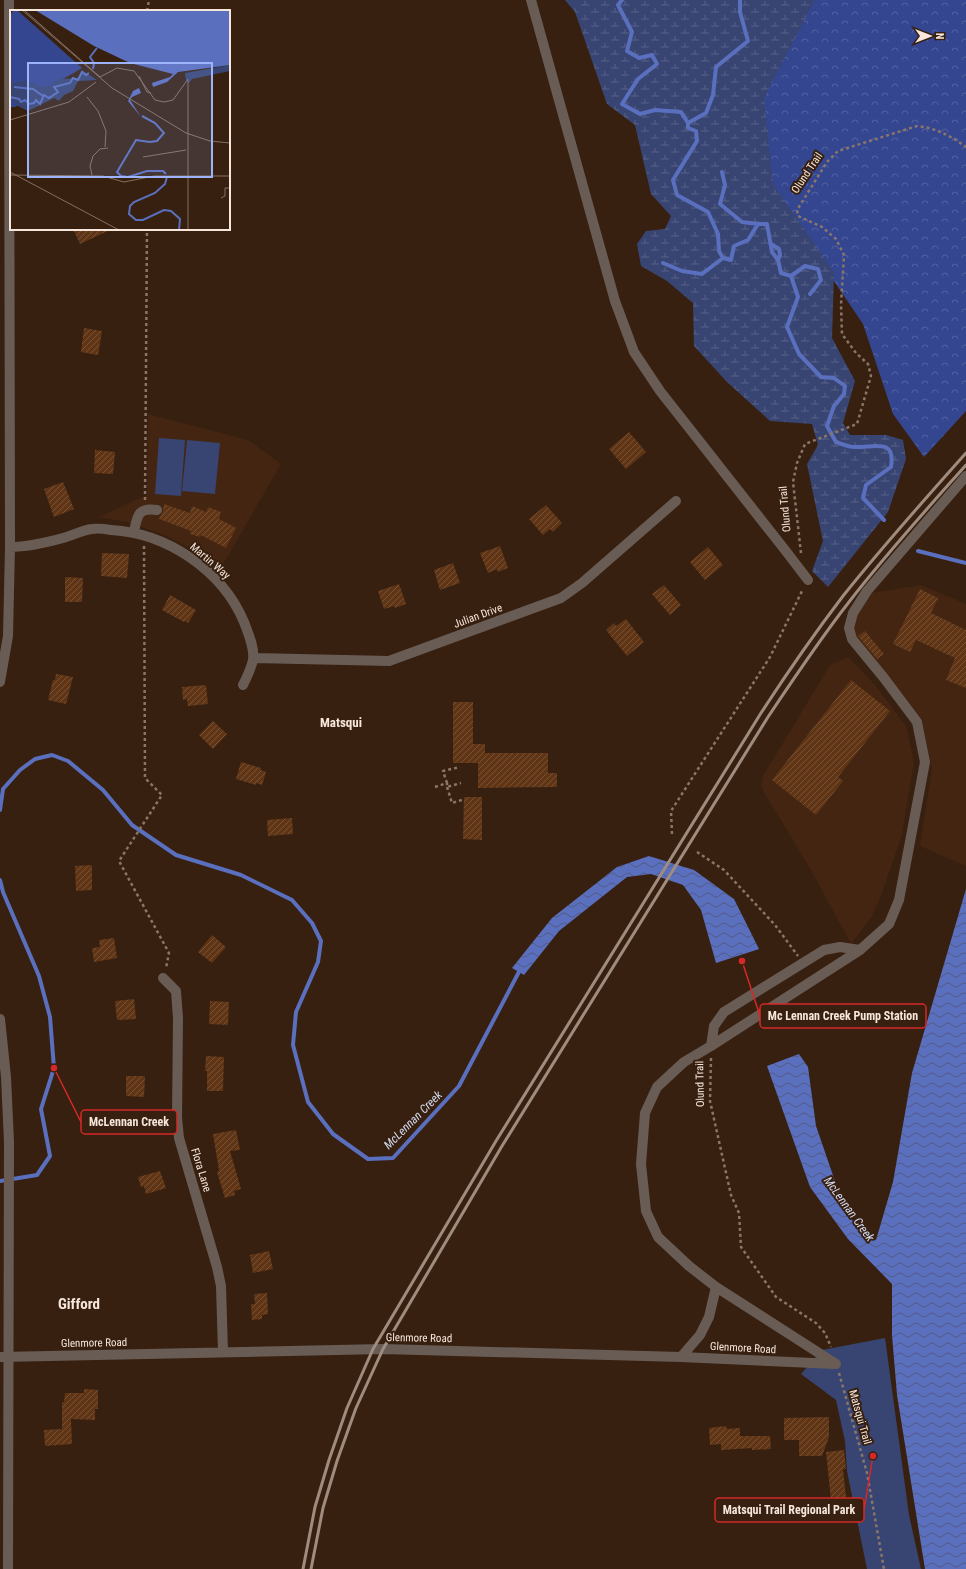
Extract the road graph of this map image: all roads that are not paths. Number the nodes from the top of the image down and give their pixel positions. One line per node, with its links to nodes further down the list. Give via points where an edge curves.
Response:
1 (9, 0): 7 (street)
2 (531, 0): 8 (street, via 616,301 634,352 660,391)
3 (966, 476): 12 (street, via 867,591 853,613 849,628 852,639 917,722 925,762 899,900 889,924)
4 (676, 501): 9 (street, Julian Drive, via 582,583 561,598 389,661)
5 (157, 510): 6 (street, via 144,509 137,520)
6 (134, 532): 7 (street, Martin Way, via 92,529 26,547); 9 (street, Martin Way, via 162,541 195,562 228,594 250,636)
7 (10, 547): 10 (street, via 8,636)
8 (808, 580)
9 (253, 658): 11 (street, Martin Way)
10 (0, 682)
11 (243, 685)
12 (860, 950): 15 (street); 15 (street, Olund Trail, via 840,947 824,950 724,1012 714,1026)
13 (163, 978): 17 (street, Flora Lane, via 176,991 179,1138 221,1286)
14 (0, 1019): 18 (street, via 9,1142)
15 (712, 1046): 16 (street, via 684,1062 657,1087 644,1112 641,1164 646,1211 658,1237)
16 (716, 1287): 19 (street, via 709,1317 700,1335); 19 (street, Glenmore Road, via 836,1364)
17 (223, 1352): 18 (street, Glenmore Road); 19 (street, Glenmore Road, via 383,1349)
18 (4, 1357): 20 (street)
19 (681, 1357)
20 (8, 1569)

